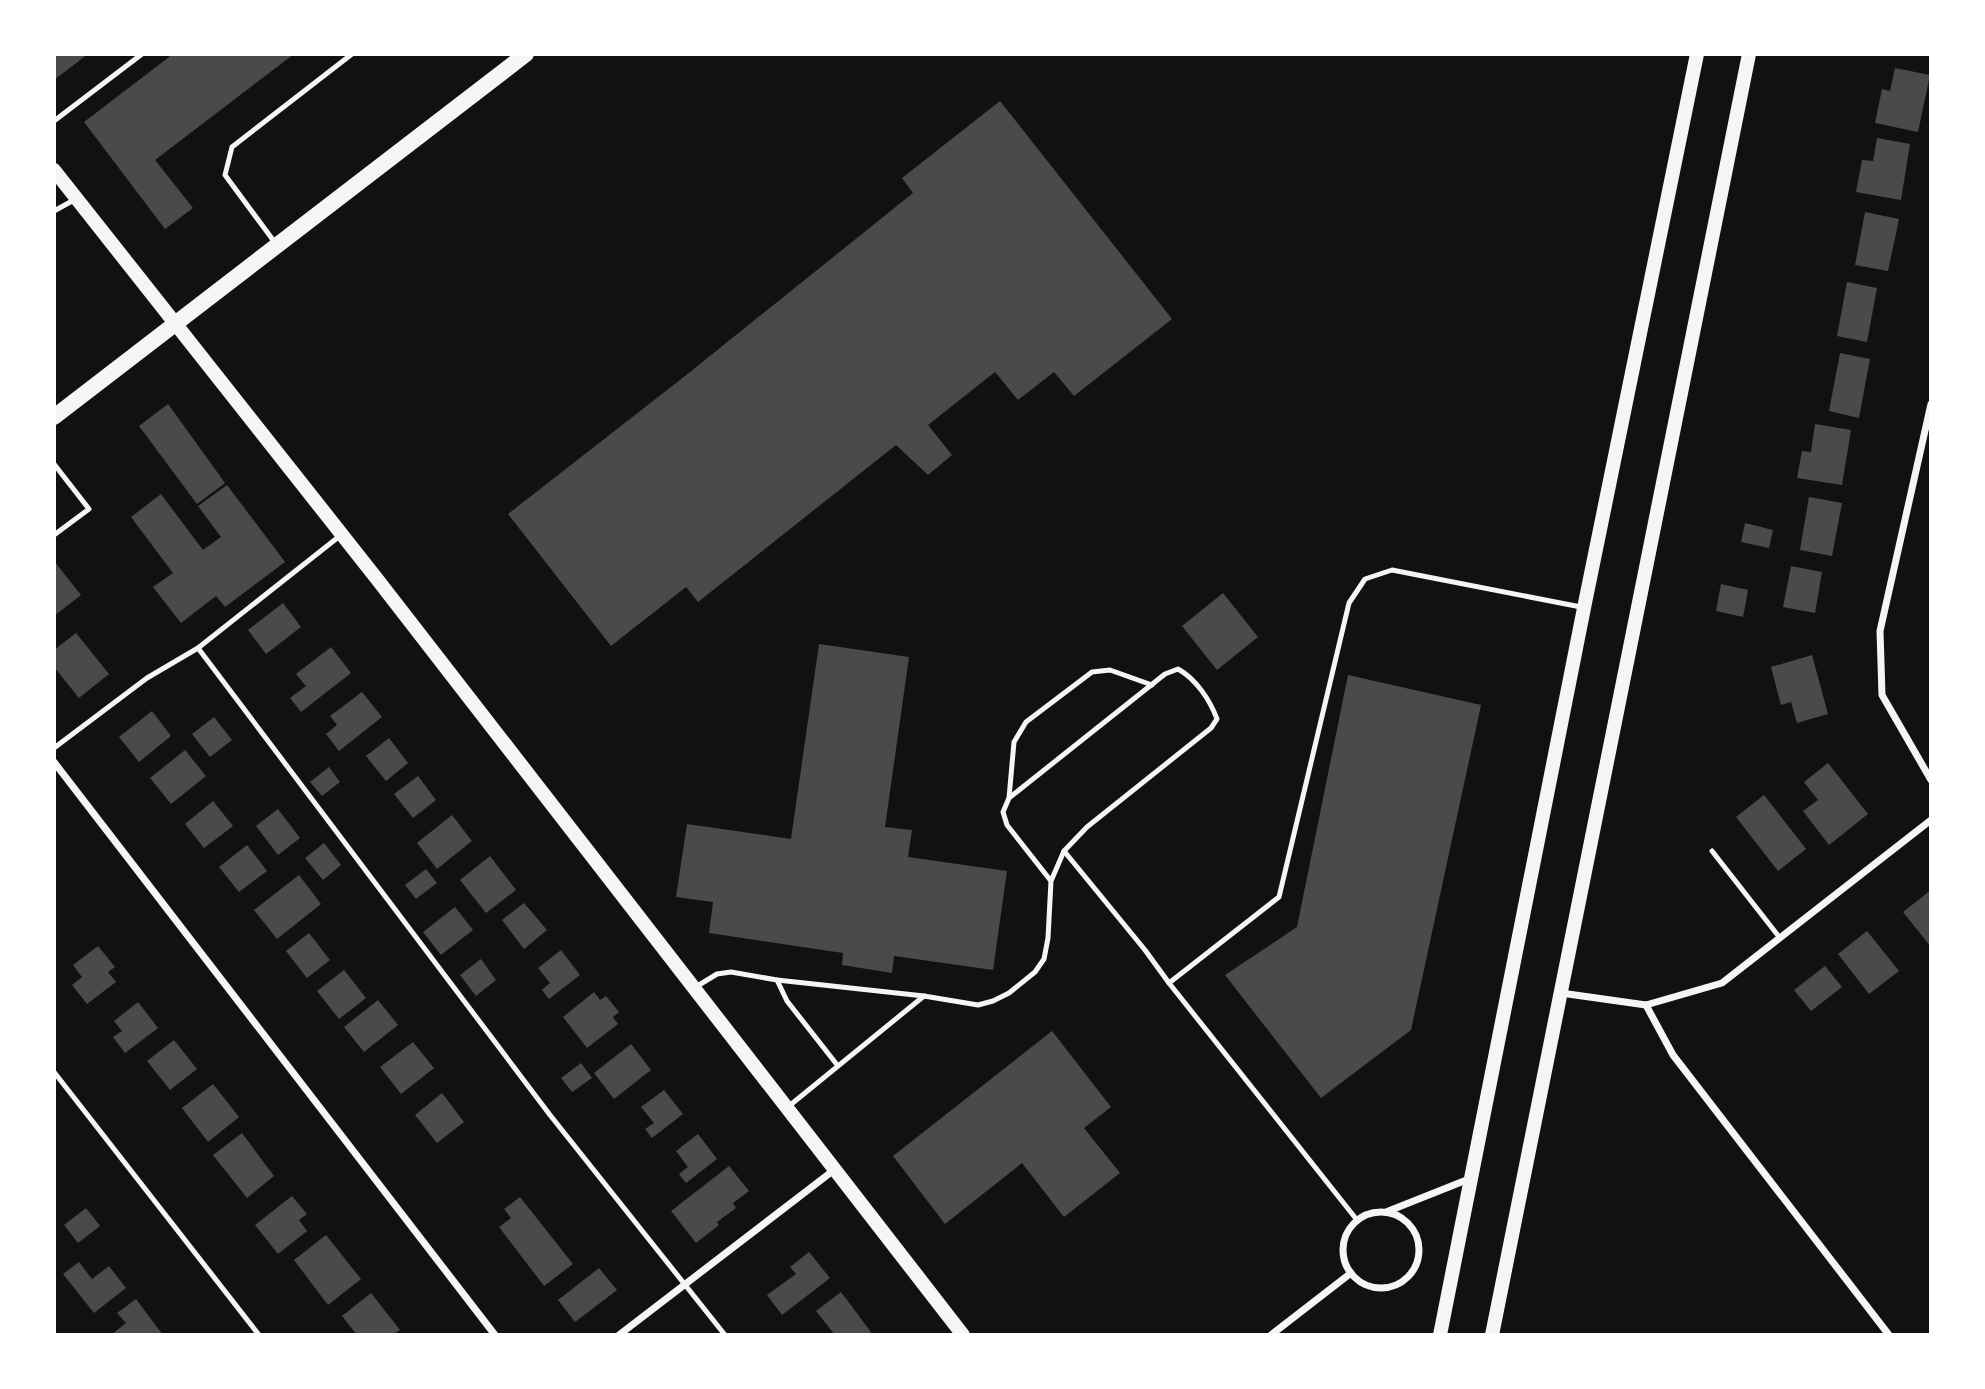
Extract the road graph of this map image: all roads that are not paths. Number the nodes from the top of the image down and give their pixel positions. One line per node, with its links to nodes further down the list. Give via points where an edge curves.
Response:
1 (142, 54): 6 (lane)
2 (352, 54): 10 (lane, via 232,147 225,175)
3 (1697, 54): 17 (main road)
4 (1749, 54): 32 (main road)
5 (523, 55): 10 (main road)
6 (54, 121)
7 (54, 170): 8 (main road)
8 (76, 198): 9 (lane); 11 (main road)
9 (54, 211)
10 (278, 246): 11 (main road)
11 (175, 323): 13 (main road); 15 (main road)
12 (1930, 408): 22 (street, via 1880,631 1882,695)
13 (54, 417)
14 (56, 469): 16 (lane, via 89,509)
15 (341, 535): 18 (lane); 31 (main road)
16 (54, 536)
17 (1584, 608): 30 (lane, via 1392,570 1365,579 1349,603 1279,898); 39 (main road)
18 (198, 648): 20 (lane, via 147,678); 43 (lane, via 550,1115)
19 (1152, 685): 23 (lane); 23 (lane, via 1110,670 1092,672 1026,722 1014,742); 25 (lane, via 1178,669 1213,707 1217,719 1212,728)
20 (54, 748)
21 (54, 762): 45 (street)
22 (1931, 780)
23 (1009, 797): 27 (lane, via 1003,812 1007,825)
24 (1931, 820): 28 (street)
25 (1064, 850): 27 (lane); 30 (lane)
26 (1712, 851): 28 (lane)
27 (1051, 881): 33 (lane, via 1048,938 1044,959 1035,972 993,1001 978,1004)
28 (1780, 938): 34 (street, via 1722,983)
29 (777, 980): 31 (lane, via 731,972 717,974); 33 (lane); 35 (lane, via 787,1001)
30 (1169, 983): 41 (lane)
31 (694, 988): 37 (main road)
32 (1559, 993): 34 (street); 51 (main road)
33 (924, 996): 35 (lane)
34 (1646, 1005): 52 (street, via 1673,1055)
35 (838, 1066): 37 (lane)
36 (54, 1072): 44 (lane)
37 (787, 1108): 38 (main road)
38 (834, 1170): 43 (street); 48 (main road)
39 (1472, 1178): 40 (street); 50 (main road)
40 (1385, 1212): 41 (street); 42 (street, via 1408,1223 1415,1233 1419,1257 1414,1269 1406,1279 1384,1288 1360,1282)
41 (1357, 1220): 42 (street, via 1344,1240 1345,1263)
42 (1351, 1273): 49 (street)
43 (686, 1284): 46 (street); 47 (lane)
44 (260, 1335)
45 (495, 1335)
46 (620, 1335)
47 (725, 1335)
48 (963, 1335)
49 (1271, 1335)
50 (1440, 1335)
51 (1492, 1335)
52 (1889, 1335)

